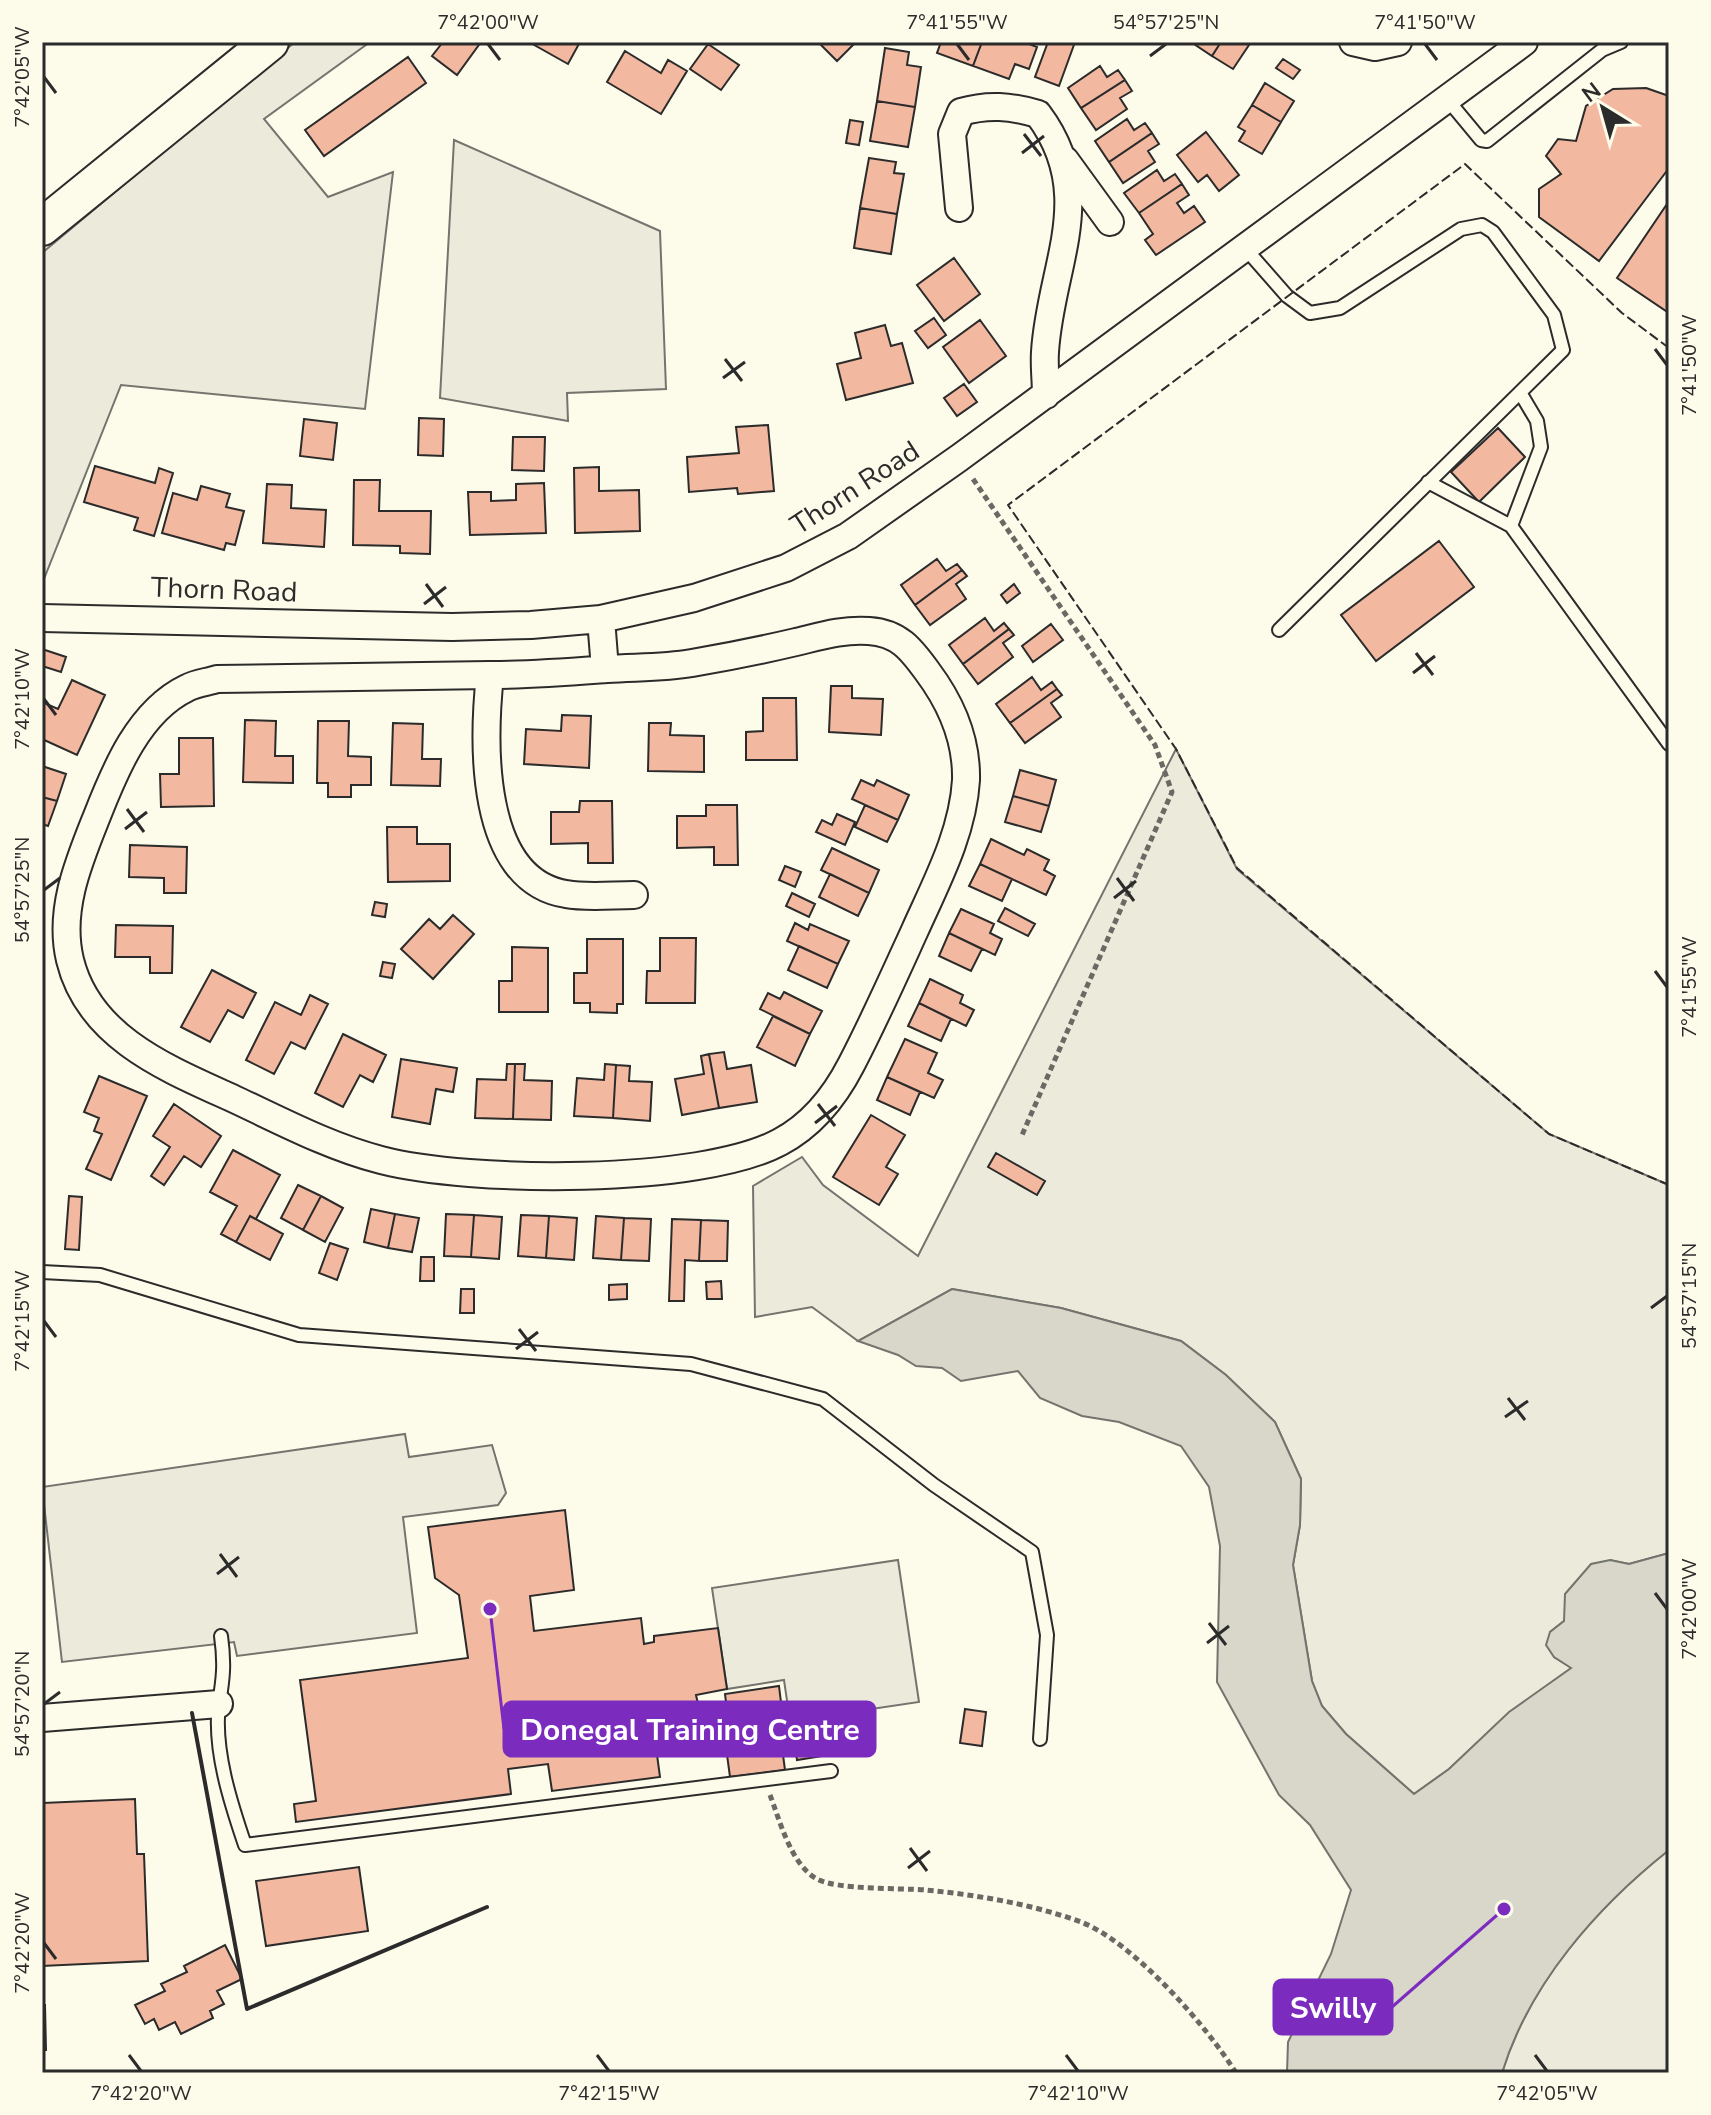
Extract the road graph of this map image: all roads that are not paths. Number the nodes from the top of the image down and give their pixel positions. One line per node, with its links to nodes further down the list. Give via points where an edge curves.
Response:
1 (270, 42): 10 (main road)
2 (1353, 42): 3 (street, via 1375,47)
3 (1398, 42)
4 (1524, 42): 6 (street, Thorn Road)
5 (1621, 42): 6 (lane, via 1602,50 1487,141)
6 (1447, 99): 11 (street, Thorn Road)
7 (1063, 158): 8 (street, via 1038,114 982,106 961,112 952,134); 9 (street); 13 (street, via 1069,236 1045,350)
8 (959, 208)
9 (1110, 222)
10 (42, 227)
11 (1244, 247): 12 (lane, via 1287,296 1310,313 1340,308 1461,229 1482,225 1493,232 1554,315 1563,350); 13 (street, Thorn Road)
12 (1521, 394): 14 (lane); 15 (lane, via 1537,421 1541,447)
13 (1046, 395): 17 (street, Thorn Road, via 848,536 786,568 694,598)
14 (1428, 482): 15 (lane); 18 (lane)
15 (1511, 526): 21 (lane)
16 (42, 618): 17 (street, Thorn Road, via 452,627)
17 (601, 619): 19 (street)
18 (1279, 630)
19 (605, 669): 20 (street); 20 (street, via 684,665 827,633 890,633 909,647 955,718 966,780 948,857 840,1087 784,1141 745,1158 658,1172 445,1172 334,1145 138,1054 103,1020 83,994 70,962 69,899 103,800 137,732 165,703 186,688 217,679)
20 (490, 675): 22 (street, via 485,721 489,788 502,842 527,878 564,894)
21 (1669, 744)
22 (634, 895)
23 (42, 1272): 27 (lane, via 100,1275 299,1335 691,1364 823,1399 1032,1552 1047,1635)
24 (221, 1636): 25 (lane, via 225,1673)
25 (219, 1704): 26 (street); 28 (lane, via 224,1782 245,1845)
26 (42, 1718)
27 (1040, 1739)
28 (831, 1771)

